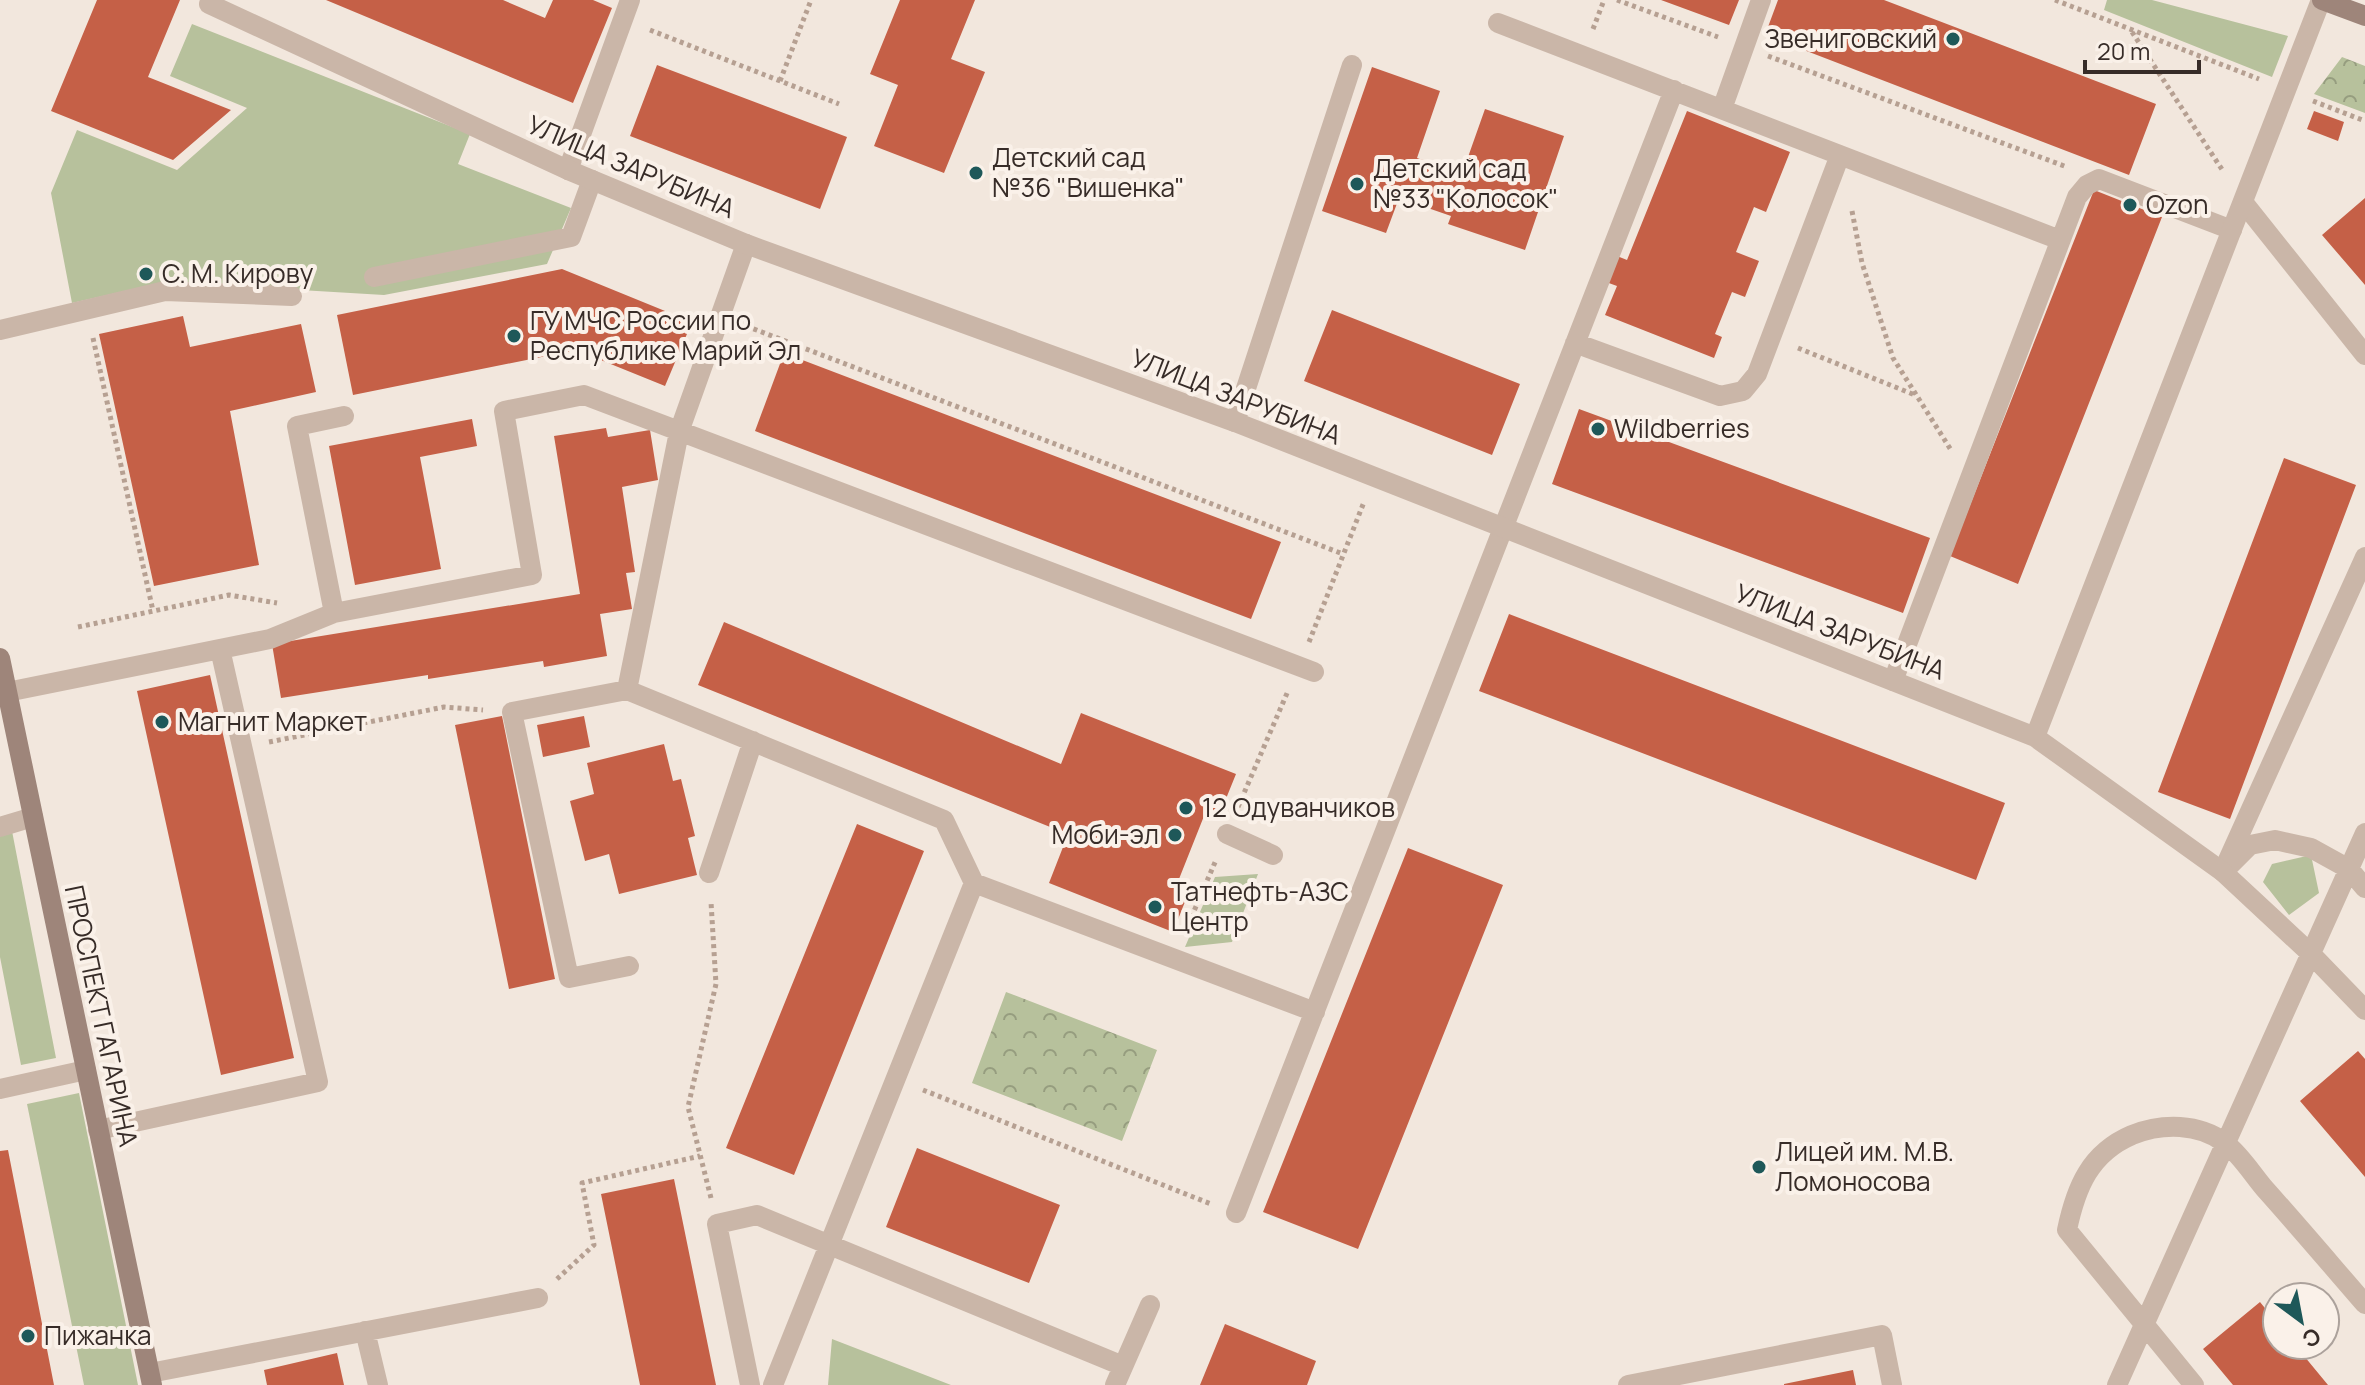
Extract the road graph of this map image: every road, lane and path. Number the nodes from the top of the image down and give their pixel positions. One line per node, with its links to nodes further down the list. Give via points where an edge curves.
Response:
1 (811, 0): 13 (path)
2 (1617, 0): 11 (path)
3 (1761, 0): 11 (street)
4 (2055, 0): 10 (path)
5 (2322, 0): 8 (street); 15 (street)
6 (210, 2): 21 (street, УЛИЦА ЗАРУБИНА)
7 (626, 10): 13 (path); 21 (street)
8 (2365, 16)
9 (1498, 23): 14 (street)
10 (2131, 30): 15 (path); 24 (path)
11 (1744, 47): 18 (street); 22 (path)
12 (1352, 65): 38 (street)
13 (780, 81): 17 (path)
14 (1674, 90): 18 (street); 34 (street)
15 (2286, 90): 24 (street)
16 (2316, 102): 19 (path)
17 (839, 104)
18 (1722, 109): 20 (street)
19 (2365, 121)
20 (1840, 155): 26 (street); 33 (street); 36 (path, via 1867,277 1893,358)
21 (568, 170): 23 (street, УЛИЦА ЗАРУБИНА)
22 (2099, 179): 25 (street); 26 (street, via 2077,197)
23 (592, 180): 27 (street, УЛИЦА ЗАРУБИНА); 28 (street, via 571,237)
24 (2243, 202): 25 (street); 35 (street)
25 (2232, 230): 55 (street)
26 (2060, 240): 41 (street)
27 (746, 244): 31 (street); 38 (street, УЛИЦА ЗАРУБИНА)
28 (374, 277)
29 (292, 296): 30 (street, via 165,291)
30 (87, 310): 32 (street); 45 (path)
31 (720, 315): 39 (street); 43 (path)
32 (0, 330)
33 (1772, 337): 34 (street, via 1757,374 1743,391 1720,396); 36 (path)
34 (1575, 343): 42 (street)
35 (2365, 355)
36 (1915, 395): 41 (path)
37 (344, 416): 46 (street, via 297,426)
38 (1235, 422): 40 (street, УЛИЦА ЗАРУБИНА)
39 (679, 432): 46 (street, via 584,395 504,411 532,575); 50 (street); 52 (street)
40 (1373, 477): 42 (street, УЛИЦА ЗАРУБИНА); 43 (path)
41 (1969, 478): 51 (street)
42 (1503, 527): 51 (street, УЛИЦА ЗАРУБИНА); 71 (street)
43 (1343, 554): 50 (path)
44 (2365, 557): 64 (street)
45 (153, 611): 46 (path, via 229,595); 47 (path)
46 (334, 613): 48 (street, via 270,639)
47 (78, 627)
48 (220, 649): 53 (street); 57 (street)
49 (0, 658): 53 (street, ПРОСПЕКТ ГАГАРИНА)
50 (1309, 663)
51 (1893, 681): 55 (street, УЛИЦА ЗАРУБИНА)
52 (627, 690): 54 (street); 56 (street)
53 (7, 692): 58 (street, ПРОСПЕКТ ГАГАРИНА)
54 (512, 712): 57 (path, via 444,707); 69 (street, via 569,978)
55 (2035, 737): 64 (street, УЛИЦА ЗАРУБИНА)
56 (753, 741): 65 (street); 66 (street, via 944,820)
57 (243, 748): 75 (street, via 318,1082)
58 (33, 817): 59 (street); 72 (street, ПРОСПЕКТ ГАГАРИНА)
59 (0, 827)
60 (2365, 833): 63 (street)
61 (1227, 834): 62 (street)
62 (1273, 855)
63 (2349, 869): 64 (street, via 2311,848 2275,840 2250,845); 67 (street); 68 (street)
64 (2223, 872): 68 (street, УЛИЦА ЗАРУБИНА)
65 (709, 873): 77 (path, via 716,984 688,1107)
66 (974, 883): 71 (street); 73 (street)
67 (2365, 888)
68 (2310, 953): 70 (street, УЛИЦА ЗАРУБИНА); 76 (street)
69 (629, 966)
70 (2365, 1010)
71 (1315, 1012): 78 (street)
72 (86, 1070): 74 (street); 75 (street, ПРОСПЕКТ ГАГАРИНА)
73 (896, 1079): 78 (path); 80 (street)
74 (0, 1089)
75 (98, 1130): 87 (street, ПРОСПЕКТ ГАГАРИНА)
76 (2226, 1143): 82 (street); 84 (street); 84 (street, via 2192,1128 2141,1132 2103,1152 2080,1183 2067,1230)
77 (700, 1156): 79 (path); 81 (path, via 582,1183 594,1245)
78 (1236, 1213)
79 (717, 1224): 80 (street, via 757,1215); 89 (street)
80 (829, 1244): 86 (street); 90 (street)
81 (538, 1298): 85 (street)
82 (2365, 1304)
83 (1150, 1305): 86 (street)
84 (2145, 1323): 93 (street); 94 (street)
85 (365, 1331): 87 (street); 88 (street)
86 (1119, 1376)
87 (151, 1379)
88 (378, 1385)
89 (750, 1385)
90 (773, 1385)
91 (1628, 1385): 92 (street, via 1882,1335)
92 (1892, 1385)
93 (2117, 1385)
94 (2194, 1385)

